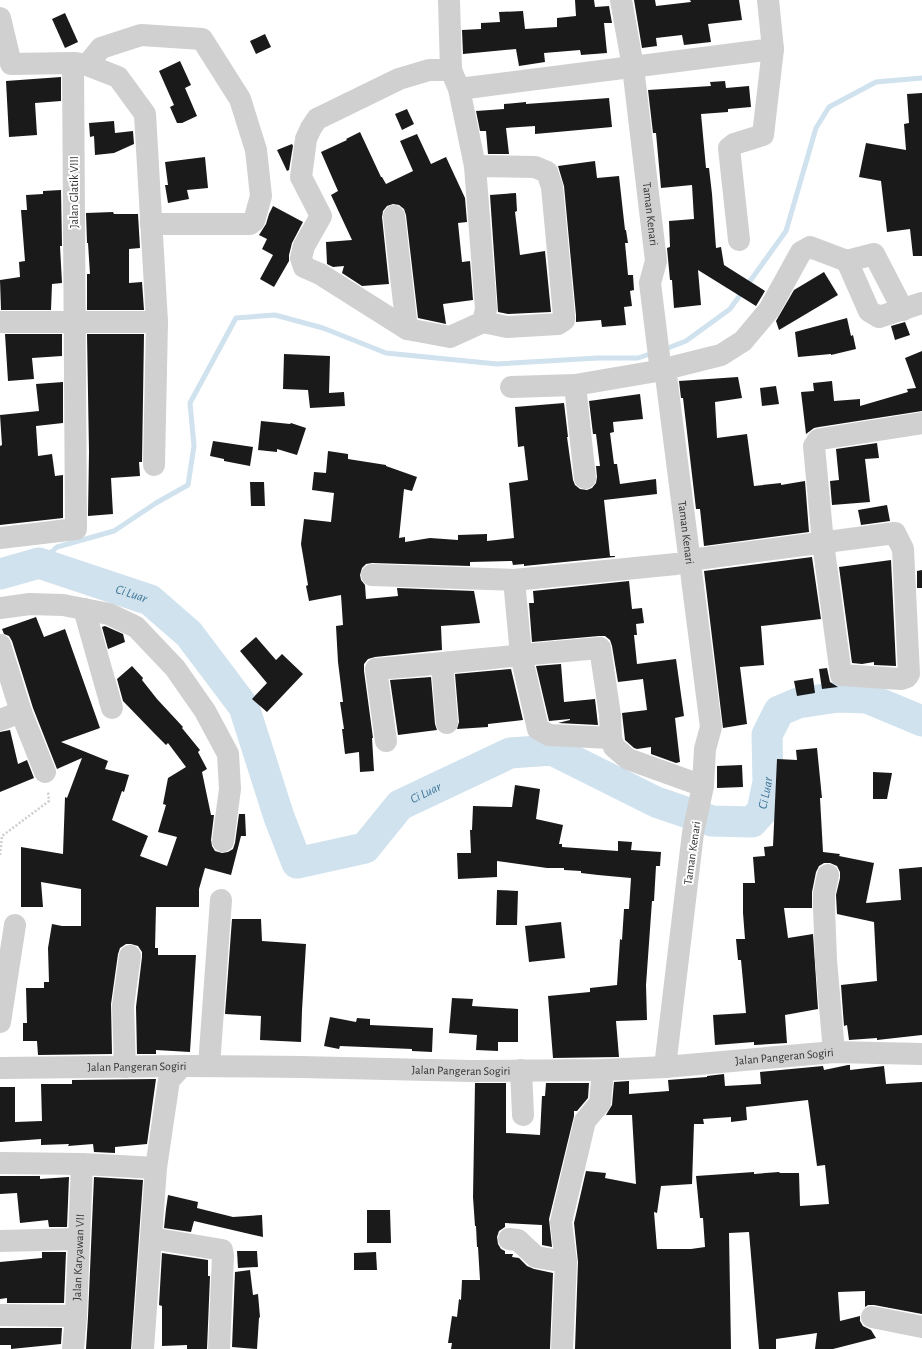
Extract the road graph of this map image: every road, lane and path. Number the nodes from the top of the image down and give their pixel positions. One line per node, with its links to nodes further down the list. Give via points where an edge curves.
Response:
1 (449, 0): 9 (street)
2 (621, 0): 8 (street)
3 (768, 0): 5 (street)
4 (0, 18): 6 (street)
5 (773, 50): 8 (street); 13 (street, via 763,135 729,148)
6 (6, 63): 7 (street)
7 (80, 64): 12 (street, via 118,76 145,114); 12 (street, via 101,48 141,35 202,39 240,99 256,150 261,196 254,221 250,224); 17 (street, Jalan Glatik VIII)
8 (629, 68): 9 (street); 21 (street, Taman Kenari, via 644,267 650,283)
9 (455, 79): 10 (street); 20 (street, via 429,70 392,82 317,119 306,139 301,177 321,216 304,246 301,258 304,266)
10 (475, 166): 19 (street, via 486,309); 19 (street, via 535,167 547,172 552,187 564,316 564,320 558,324 507,327)
11 (394, 216): 20 (street)
12 (151, 224): 18 (street)
13 (739, 240)
14 (846, 261): 15 (street, via 874,254); 15 (street, via 869,311 879,318); 21 (street, via 810,247 801,252 769,310 743,341 721,355)
15 (912, 306)
16 (0, 322): 17 (street)
17 (75, 322): 18 (street); 27 (street, Jalan Glatik VIII, via 76,529)
18 (158, 322): 25 (street)
19 (483, 322): 20 (street, via 450,336)
20 (407, 329)
21 (660, 366): 22 (street); 29 (street, Taman Kenari)
22 (575, 385): 23 (street); 26 (street)
23 (511, 387)
24 (922, 423): 28 (street, via 821,438 816,442 814,446)
25 (154, 464)
26 (585, 478)
27 (0, 538)
28 (823, 543): 28 (street, via 895,533 903,549 909,674 907,677 901,679 841,675); 29 (street)
29 (683, 562): 31 (street); 44 (street, Taman Kenari, via 711,727 705,749)
30 (372, 575): 31 (street)
31 (514, 580): 35 (street)
32 (0, 608): 33 (street, via 30,604 63,605)
33 (84, 609): 37 (street); 45 (street, via 109,614 136,627 175,668 205,711 228,754 230,789)
34 (0, 645): 38 (street)
35 (521, 655): 36 (street); 41 (street, via 538,729 549,735); 41 (street, via 600,648)
36 (442, 664): 40 (street); 42 (street, via 376,669)
37 (112, 708)
38 (22, 712): 39 (street); 43 (street)
39 (0, 720)
40 (447, 723)
41 (611, 738): 44 (street, via 614,747 628,760)
42 (386, 741)
43 (44, 772): 46 (path, via 49,801 2,836)
44 (701, 794): 57 (street, Taman Kenari)
45 (223, 841)
46 (0, 854)
47 (828, 875): 52 (street, via 824,907)
48 (221, 900): 55 (street)
49 (15, 925): 51 (street)
50 (130, 956): 56 (street, via 122,1006)
51 (0, 1022)
52 (834, 1052): 53 (street, Jalan Pangeran Sogiri); 57 (street, Jalan Pangeran Sogiri)
53 (922, 1054)
54 (182, 1066): 55 (street, Jalan Pangeran Sogiri); 56 (street, Jalan Pangeran Sogiri); 64 (street, via 169,1080)
55 (209, 1066): 59 (street, Jalan Pangeran Sogiri)
56 (125, 1067): 58 (street, Jalan Pangeran Sogiri)
57 (665, 1067): 60 (street, Jalan Pangeran Sogiri)
58 (0, 1068)
59 (521, 1070): 60 (street, Jalan Pangeran Sogiri); 61 (street)
60 (603, 1070): 69 (street, via 600,1103 585,1121 561,1222)
61 (523, 1115)
62 (0, 1163): 63 (street)
63 (82, 1164): 64 (street); 66 (street, Jalan Karyawan VII)
64 (156, 1168): 65 (street)
65 (151, 1238): 75 (street); 76 (street, via 222,1250 224,1256)
66 (79, 1239): 68 (street); 71 (street, Jalan Karyawan VII)
67 (509, 1239): 69 (street, via 518,1240 536,1257)
68 (0, 1241)
69 (566, 1262): 77 (street)
70 (0, 1315): 71 (street)
71 (76, 1316): 74 (street, Jalan Karyawan VII)
72 (872, 1318): 73 (street)
73 (922, 1327)
74 (73, 1349)
75 (143, 1349)
76 (219, 1349)
77 (562, 1349)

